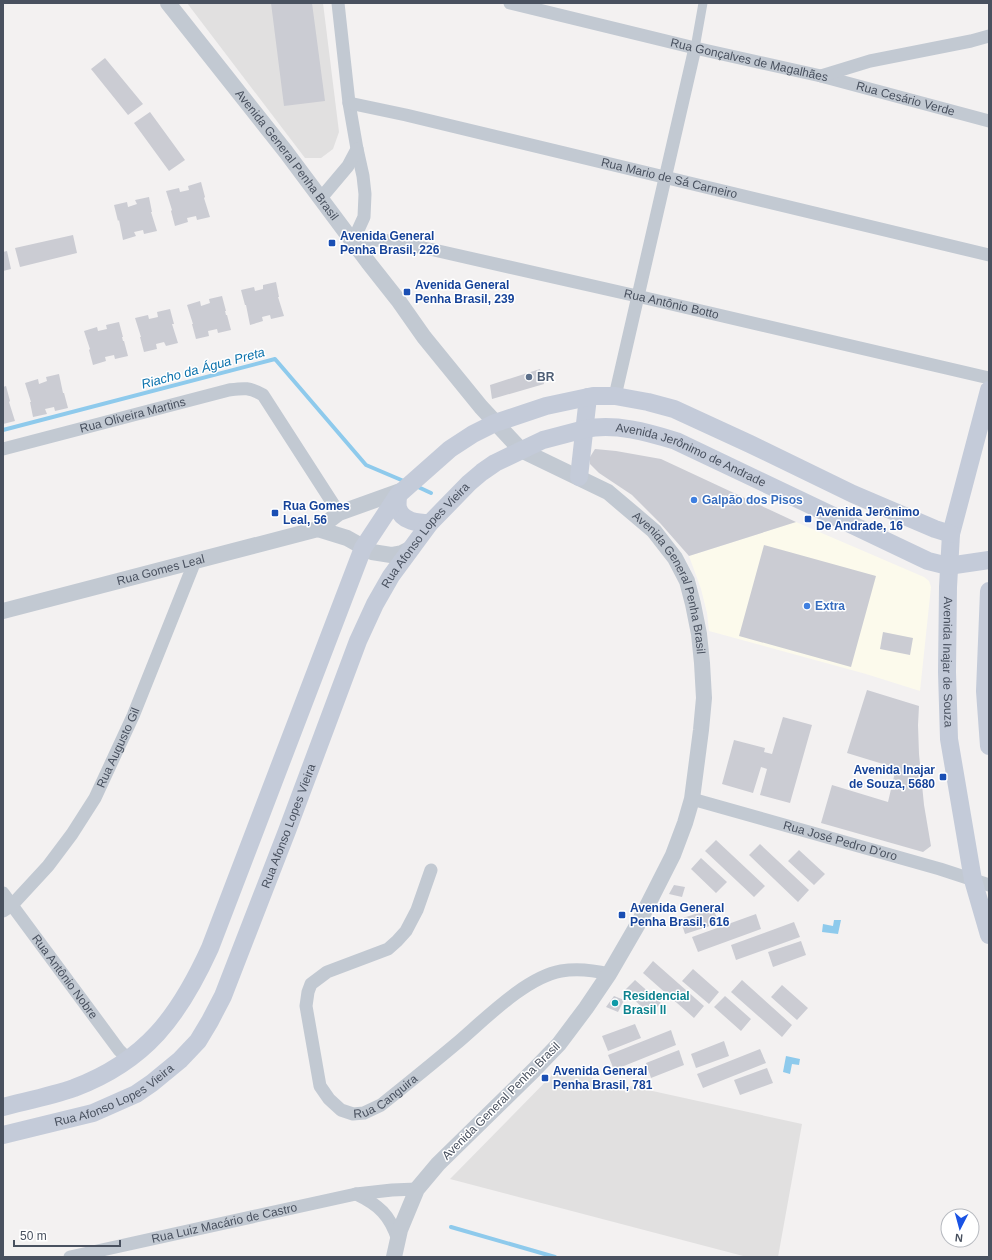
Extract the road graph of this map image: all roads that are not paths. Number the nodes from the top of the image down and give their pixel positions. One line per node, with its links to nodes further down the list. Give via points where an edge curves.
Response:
1 (168, 3): 12 (street, Avenida General Penha Brasil)
2 (338, 3): 8 (street)
3 (510, 3): 6 (street, Rua Gonçalves de Magalhães)
4 (704, 3): 6 (street)
5 (989, 36): 7 (street, Rua Gonçalves de Magalhães, via 870,61)
6 (694, 48): 7 (street, Rua Gonçalves de Magalhães); 11 (street)
7 (821, 76): 9 (street, Rua Cesário Verde)
8 (349, 103): 10 (street); 11 (street, Rua Mario de Sá Carneiro)
9 (989, 122)
10 (356, 149): 12 (street, via 348,166); 13 (street, via 365,194 364,217)
11 (665, 177): 14 (street, Rua Mario de Sá Carneiro); 15 (street)
12 (321, 198): 13 (street, Avenida General Penha Brasil)
13 (353, 241): 15 (street, Rua Antônio Botto, via 384,240); 20 (street, Avenida General Penha Brasil, via 424,336)
14 (989, 255)
15 (637, 296): 16 (street, Rua Antônio Botto); 18 (street)
16 (989, 378)
17 (989, 390): 31 (main road, Avenida Inajar de Souza)
18 (615, 396): 19 (main road); 24 (main road, via 674,410)
19 (588, 397): 20 (main road, via 546,406); 21 (main road)
20 (495, 423): 23 (street, Avenida General Penha Brasil); 27 (main road, Rua Afonso Lopes Vieira, via 450,449)
21 (585, 429): 23 (main road, Avenida Jerônimo de Andrade, via 543,440); 25 (main road); 26 (main road, Avenida Jerônimo de Andrade, via 616,428 646,432 676,441)
22 (3, 449): 28 (street, Rua Oliveira Martins, via 230,390 254,389 263,395)
23 (522, 450): 25 (street, Avenida General Penha Brasil); 29 (main road, Rua Afonso Lopes Vieira, via 495,463 474,479)
24 (771, 455): 26 (main road, via 773,463 770,471 764,477); 31 (main road, via 853,494)
25 (579, 477): 40 (street, Avenida General Penha Brasil, via 608,492 654,531 675,558 687,580 699,634 704,698)
26 (755, 478): 36 (main road, Avenida Jerônimo de Andrade, via 928,561)
27 (400, 493): 28 (street, Rua Gomes Leal); 29 (main road, via 398,508 401,515 410,522); 32 (main road, Rua Afonso Lopes Vieira)
28 (339, 513): 30 (street, Rua Gomes Leal)
29 (430, 523): 33 (main road, Rua Afonso Lopes Vieira)
30 (318, 528): 32 (street, via 347,538); 35 (street, Rua Gomes Leal)
31 (951, 534): 36 (main road, Avenida Inajar de Souza)
32 (362, 548): 33 (street, via 391,555); 47 (main road, Rua Afonso Lopes Vieira, via 198,975 170,1019 156,1036)
33 (412, 548): 49 (main road, Rua Afonso Lopes Vieira, via 391,576 358,641 223,996 198,1041 180,1060 136,1094 93,1113)
34 (989, 560): 36 (main road, Avenida Jerônimo de Andrade)
35 (195, 561): 38 (street, Rua Gomes Leal); 44 (street, Rua Augusto Gil, via 133,716 95,798 52,861)
36 (948, 566): 42 (main road, Avenida Inajar de Souza, via 949,739)
37 (989, 591): 39 (main road, via 985,691)
38 (3, 611)
39 (989, 746)
40 (692, 799): 42 (street, Rua José Pedro D'oro); 46 (street, Avenida General Penha Brasil, via 673,855)
41 (431, 870): 46 (street, Rua Canguira, via 417,910 406,931 397,941 388,949 327,972 311,984 306,1006 320,1086 341,1110 364,1114 381,1105 513,996 538,980 560,971 580,969)
42 (981, 882): 45 (main road, Avenida Inajar de Souza)
43 (3, 893): 44 (street, Rua Antônio Nobre)
44 (8, 908): 47 (street, Rua Antônio Nobre)
45 (989, 935)
46 (609, 974): 50 (street, Avenida General Penha Brasil, via 559,1044 438,1164)
47 (129, 1060): 48 (main road, Rua Afonso Lopes Vieira, via 73,1088)
48 (3, 1107)
49 (3, 1135)
50 (417, 1189): 51 (street, Rua Luiz Macário de Castro); 52 (street, Avenida General Penha Brasil)
51 (356, 1194): 52 (street, via 382,1210 394,1228); 53 (street, Rua Luiz Macário de Castro)
52 (398, 1240): 54 (street, Avenida General Penha Brasil)
53 (70, 1257)
54 (394, 1257)

